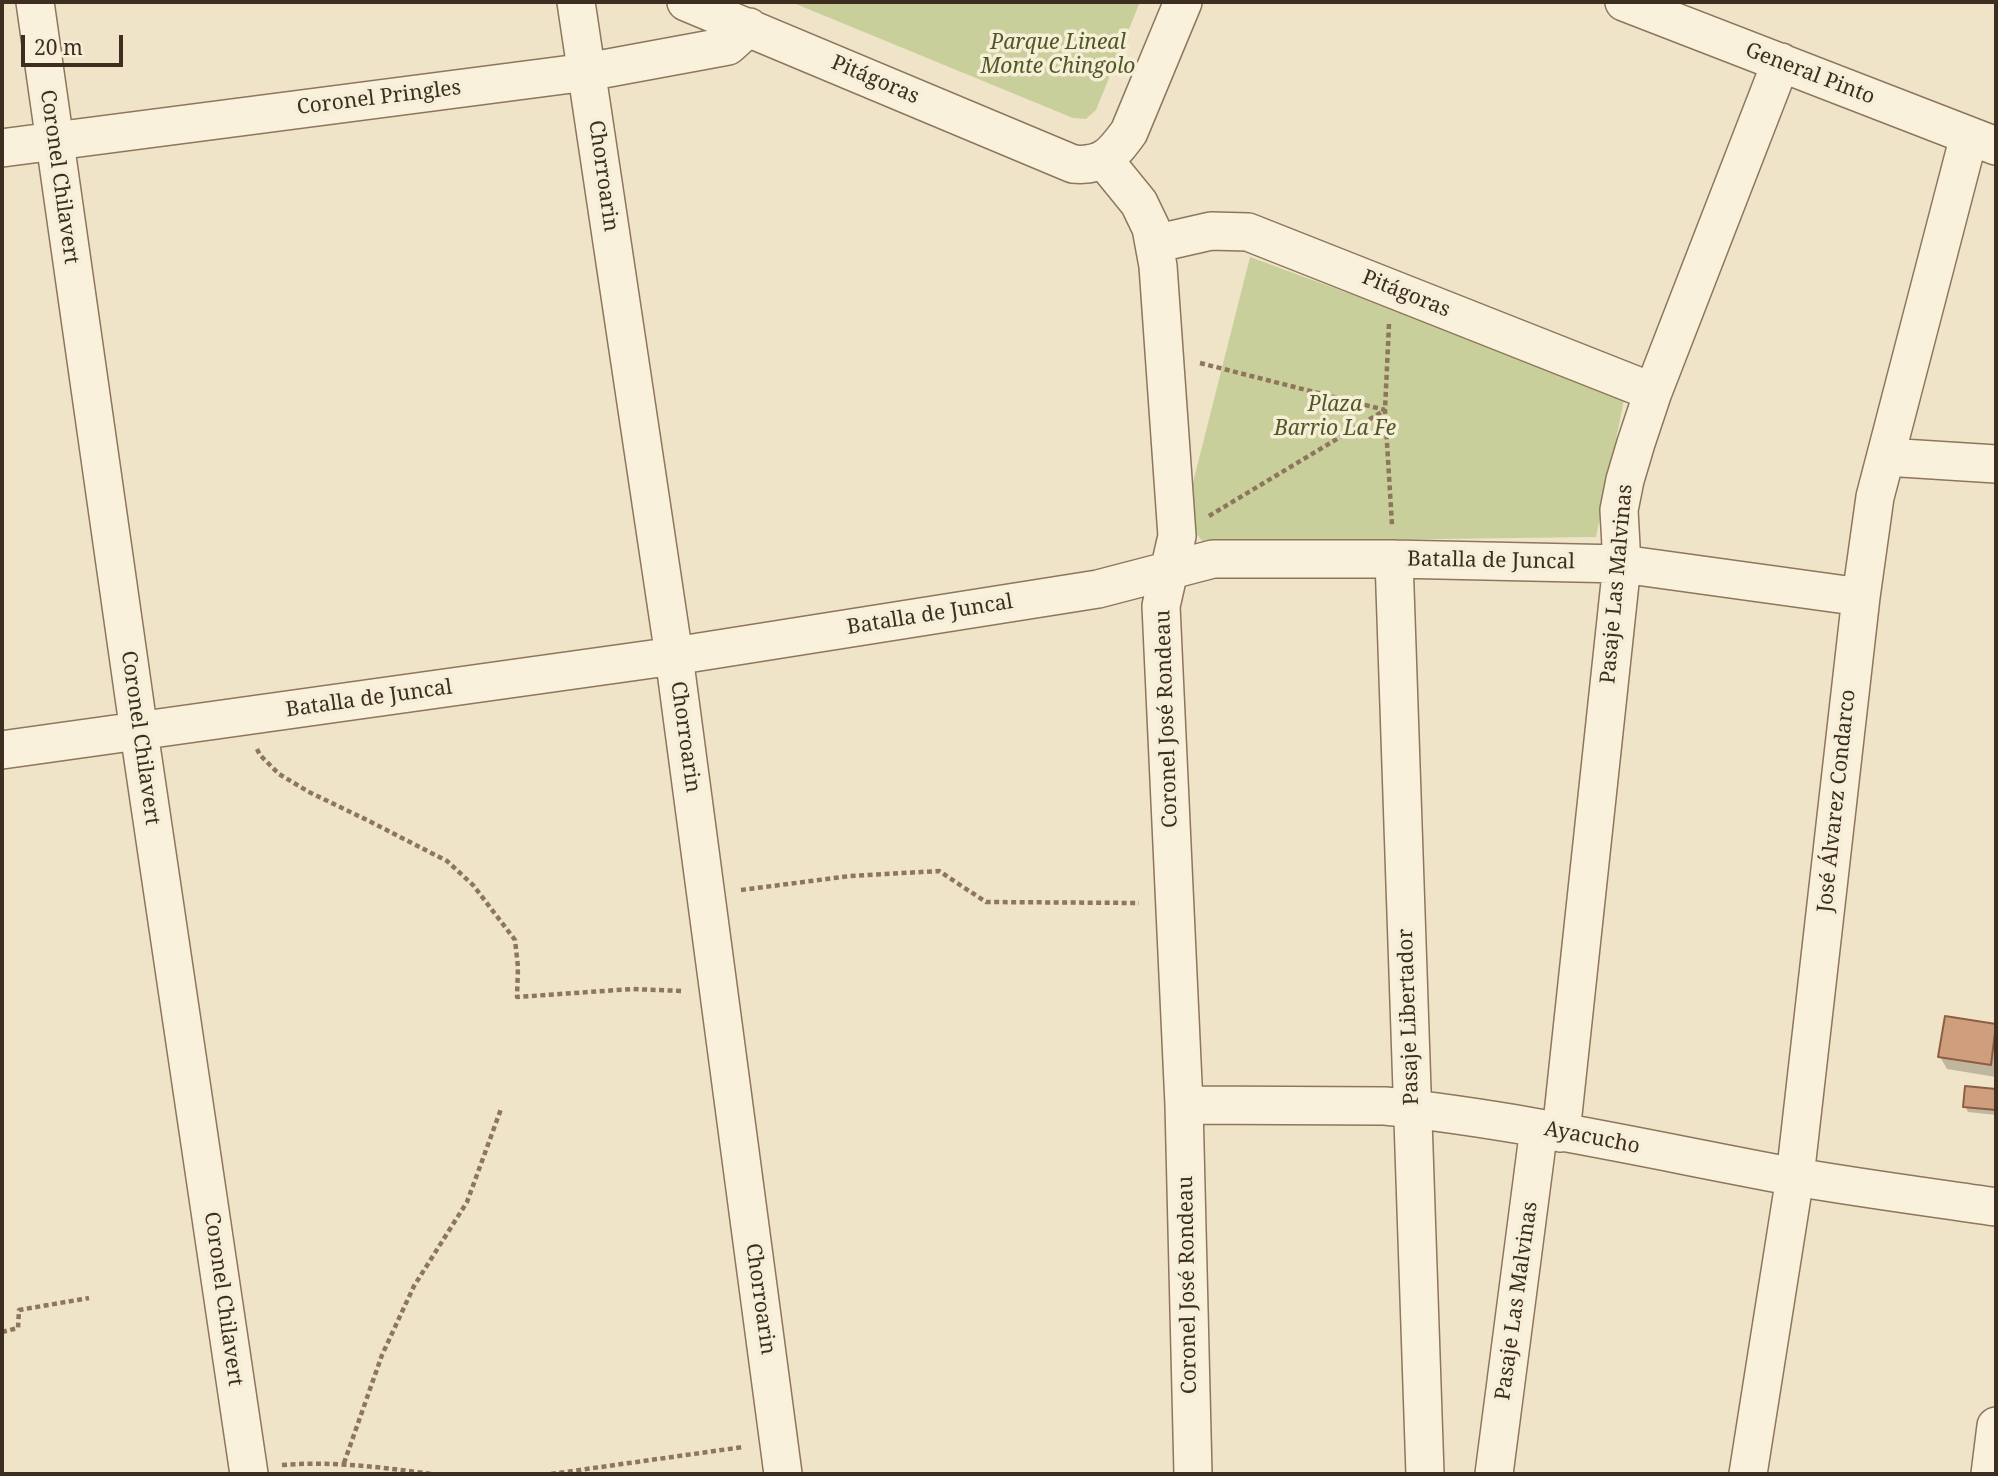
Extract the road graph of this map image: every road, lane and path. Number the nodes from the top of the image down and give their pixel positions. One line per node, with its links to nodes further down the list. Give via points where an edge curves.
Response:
1 (35, 2): 10 (street, Coronel Chilavert)
2 (576, 2): 9 (street, Chorroarin)
3 (686, 2): 7 (street, Pitágoras)
4 (1183, 2): 13 (street, via 1129,132)
5 (1624, 2): 6 (street, General Pinto)
6 (1700, 17): 8 (street, General Pinto)
7 (749, 27): 9 (street, Coronel Pringles, via 728,46); 13 (street, Pitágoras, via 1073,164 1088,166)
8 (1781, 62): 11 (street, General Pinto); 17 (street, Pasaje Las Malvinas)
9 (587, 72): 10 (street, Coronel Pringles); 26 (street, Chorroarin)
10 (53, 140): 12 (street, Coronel Pringles); 28 (street, Coronel Chilavert)
11 (1983, 141): 19 (street, José Álvarez Condarco)
12 (2, 148)
13 (1104, 160): 14 (street, Coronel José Rondeau, via 1139,203)
14 (1154, 244): 15 (street, Pitágoras, via 1211,231 1248,232); 16 (street, Coronel José Rondeau)
15 (1390, 288): 17 (street, Pitágoras); 18 (path)
16 (1163, 354): 18 (path); 21 (street, Coronel José Rondeau)
17 (1653, 392): 23 (street, Pasaje Las Malvinas, via 1619,510)
18 (1385, 410): 21 (path); 22 (path)
19 (1886, 457): 20 (street); 25 (street, José Álvarez Condarco, via 1875,497)
20 (1996, 464)
21 (1177, 536): 24 (street, Coronel José Rondeau)
22 (1394, 559): 23 (street, Batalla de Juncal); 24 (street, Batalla de Juncal, via 1213,559); 34 (street, Pasaje Libertador)
23 (1622, 564): 25 (street, Batalla de Juncal); 36 (street, Pasaje Las Malvinas)
24 (1170, 571): 26 (street, Batalla de Juncal, via 1098,589); 31 (street, Coronel José Rondeau, via 1161,606)
25 (1861, 597): 37 (street, José Álvarez Condarco)
26 (674, 656): 27 (street, Batalla de Juncal); 30 (street, Chorroarin)
27 (240, 717): 28 (street, Batalla de Juncal); 32 (path, via 260,755 279,774 447,861 473,885 515,940 517,998 632,989)
28 (139, 732): 29 (street, Batalla de Juncal); 44 (street, Coronel Chilavert)
29 (2, 750)
30 (706, 894): 31 (path, via 850,876 939,871 986,902); 32 (street, Chorroarin)
31 (1174, 904): 33 (street, Coronel José Rondeau)
32 (719, 993): 42 (street, Chorroarin)
33 (1184, 1105): 34 (street, Ayacucho); 47 (street, Coronel José Rondeau)
34 (1413, 1108): 36 (street, Ayacucho); 48 (street, Pasaje Libertador)
35 (501, 1109): 43 (path, via 467,1202 414,1286 382,1355)
36 (1550, 1130): 37 (street, Ayacucho); 49 (street, Pasaje Las Malvinas)
37 (1795, 1177): 38 (street, Ayacucho); 50 (street, José Álvarez Condarco)
38 (1996, 1207)
39 (89, 1298): 40 (path, via 19,1310 18,1328)
40 (2, 1332)
41 (1996, 1426): 51 (street)
42 (781, 1458): 46 (path)
43 (344, 1464): 44 (path, via 316,1462); 45 (path)
44 (249, 1471)
45 (431, 1474)
46 (551, 1474)
47 (1193, 1474)
48 (1425, 1474)
49 (1494, 1474)
50 (1748, 1474)
51 (1990, 1474)

